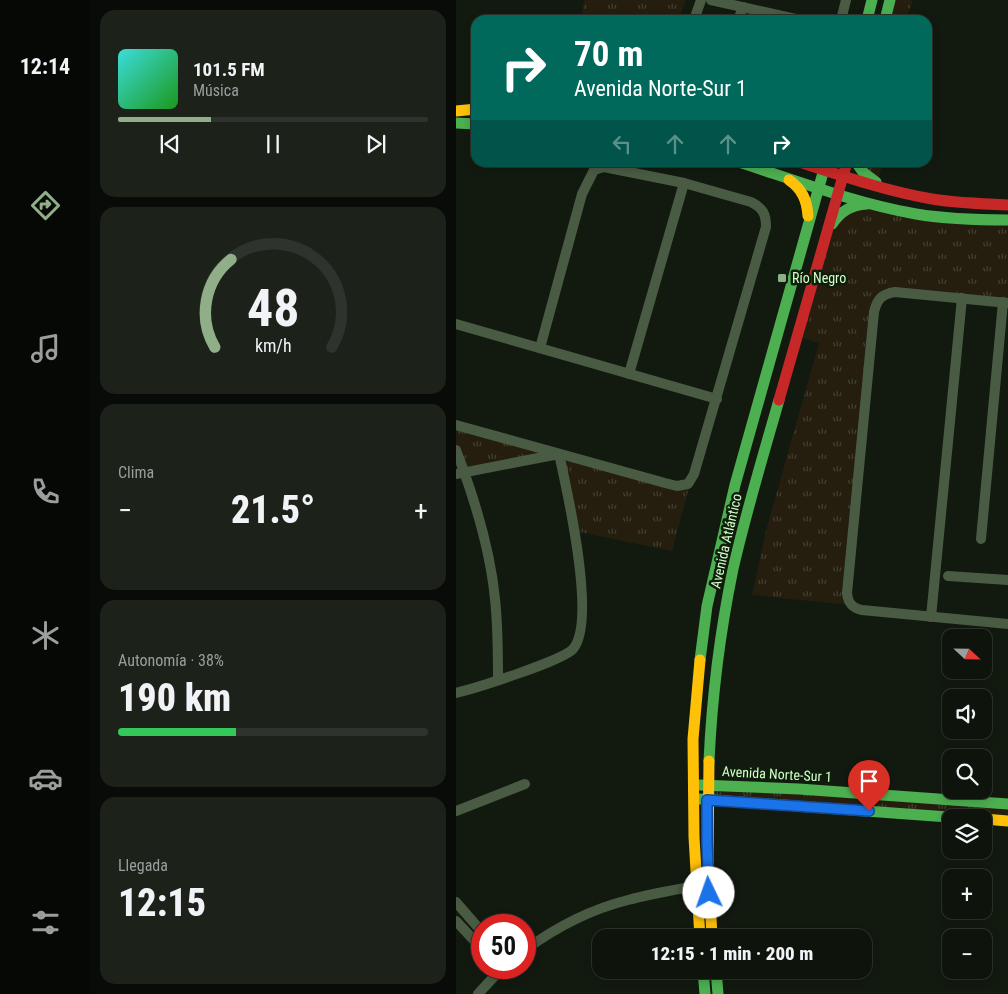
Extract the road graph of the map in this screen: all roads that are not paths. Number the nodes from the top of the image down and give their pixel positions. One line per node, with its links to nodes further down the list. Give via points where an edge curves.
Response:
1 (701, 0): 7 (street)
2 (846, 0): 10 (street)
3 (872, 0): 11 (main road)
4 (890, 0): 12 (main road)
5 (716, 1): 6 (street)
6 (743, 7): 8 (street); 9 (street)
7 (696, 15)
8 (740, 15)
9 (778, 15)
10 (842, 15)
11 (868, 15)
12 (886, 15)
13 (471, 110): 14 (main road)
14 (456, 111)
15 (456, 123): 16 (main road)
16 (471, 124)
17 (754, 167): 23 (main road)
18 (825, 167): 25 (main road, Avenida Atlántico)
19 (827, 167): 22 (main road)
20 (846, 167): 22 (main road, Avenida Atlántico)
21 (860, 167): 26 (main road, via 870,179)
22 (843, 176): 26 (main road); 27 (main road, Avenida Atlántico)
23 (784, 177): 25 (main road); 31 (main road, via 797,185 806,200)
24 (684, 183): 36 (street, via 604,167 594,170 582,194); 37 (street); 38 (street, via 751,202 762,209 766,219)
25 (819, 188): 27 (main road); 31 (main road, Avenida Atlántico)
26 (888, 189): 29 (main road, via 931,199)
27 (838, 194): 28 (main road); 32 (main road, Avenida Atlántico)
28 (877, 204): 30 (main road, via 915,214); 32 (main road, via 860,204 844,209)
29 (1008, 205)
30 (1008, 220)
31 (806, 231): 51 (main road, Avenida Atlántico, via 733,495 707,606 695,697)
32 (826, 236): 52 (main road, Avenida Atlántico, via 760,464 733,573 718,656)
33 (962, 298): 34 (street); 46 (street); 46 (street, via 895,292 882,295 876,305 848,577 848,600 856,609)
34 (1005, 303): 43 (street)
35 (456, 324): 36 (street)
36 (540, 348): 37 (street)
37 (629, 374): 38 (street)
38 (717, 399): 41 (street, via 692,480 683,486)
39 (456, 425): 41 (street)
40 (456, 450): 42 (street)
41 (559, 454): 42 (street); 48 (street, via 574,522 580,571 578,638 568,652)
42 (460, 473): 48 (street, via 472,491 494,589)
43 (981, 539)
44 (948, 576): 45 (street)
45 (1008, 580)
46 (931, 617): 47 (street)
47 (1008, 624)
48 (498, 680): 49 (street)
49 (456, 693)
50 (525, 784): 56 (street)
51 (694, 785): 52 (main road, Avenida Norte-Sur 1); 53 (main road, Avenida Atlántico)
52 (707, 785): 54 (main road, Avenida Atlántico); 55 (main road, Avenida Norte-Sur 1)
53 (694, 799): 54 (main road); 60 (main road, Avenida Atlántico)
54 (707, 800): 57 (main road); 65 (main road, Avenida Atlántico)
55 (1008, 804)
56 (456, 811)
57 (942, 817)
58 (992, 820): 59 (main road)
59 (1008, 821)
60 (696, 886): 64 (main road, Avenida Atlántico); 67 (street, via 607,907)
61 (456, 902): 62 (street)
62 (471, 919)
63 (456, 921): 66 (street)
64 (699, 929)
65 (711, 929)
66 (471, 937)
67 (536, 943)
68 (491, 979): 71 (street)
69 (704, 979): 72 (main road)
70 (717, 979): 73 (main road)
71 (478, 994)
72 (706, 994)
73 (718, 994)

